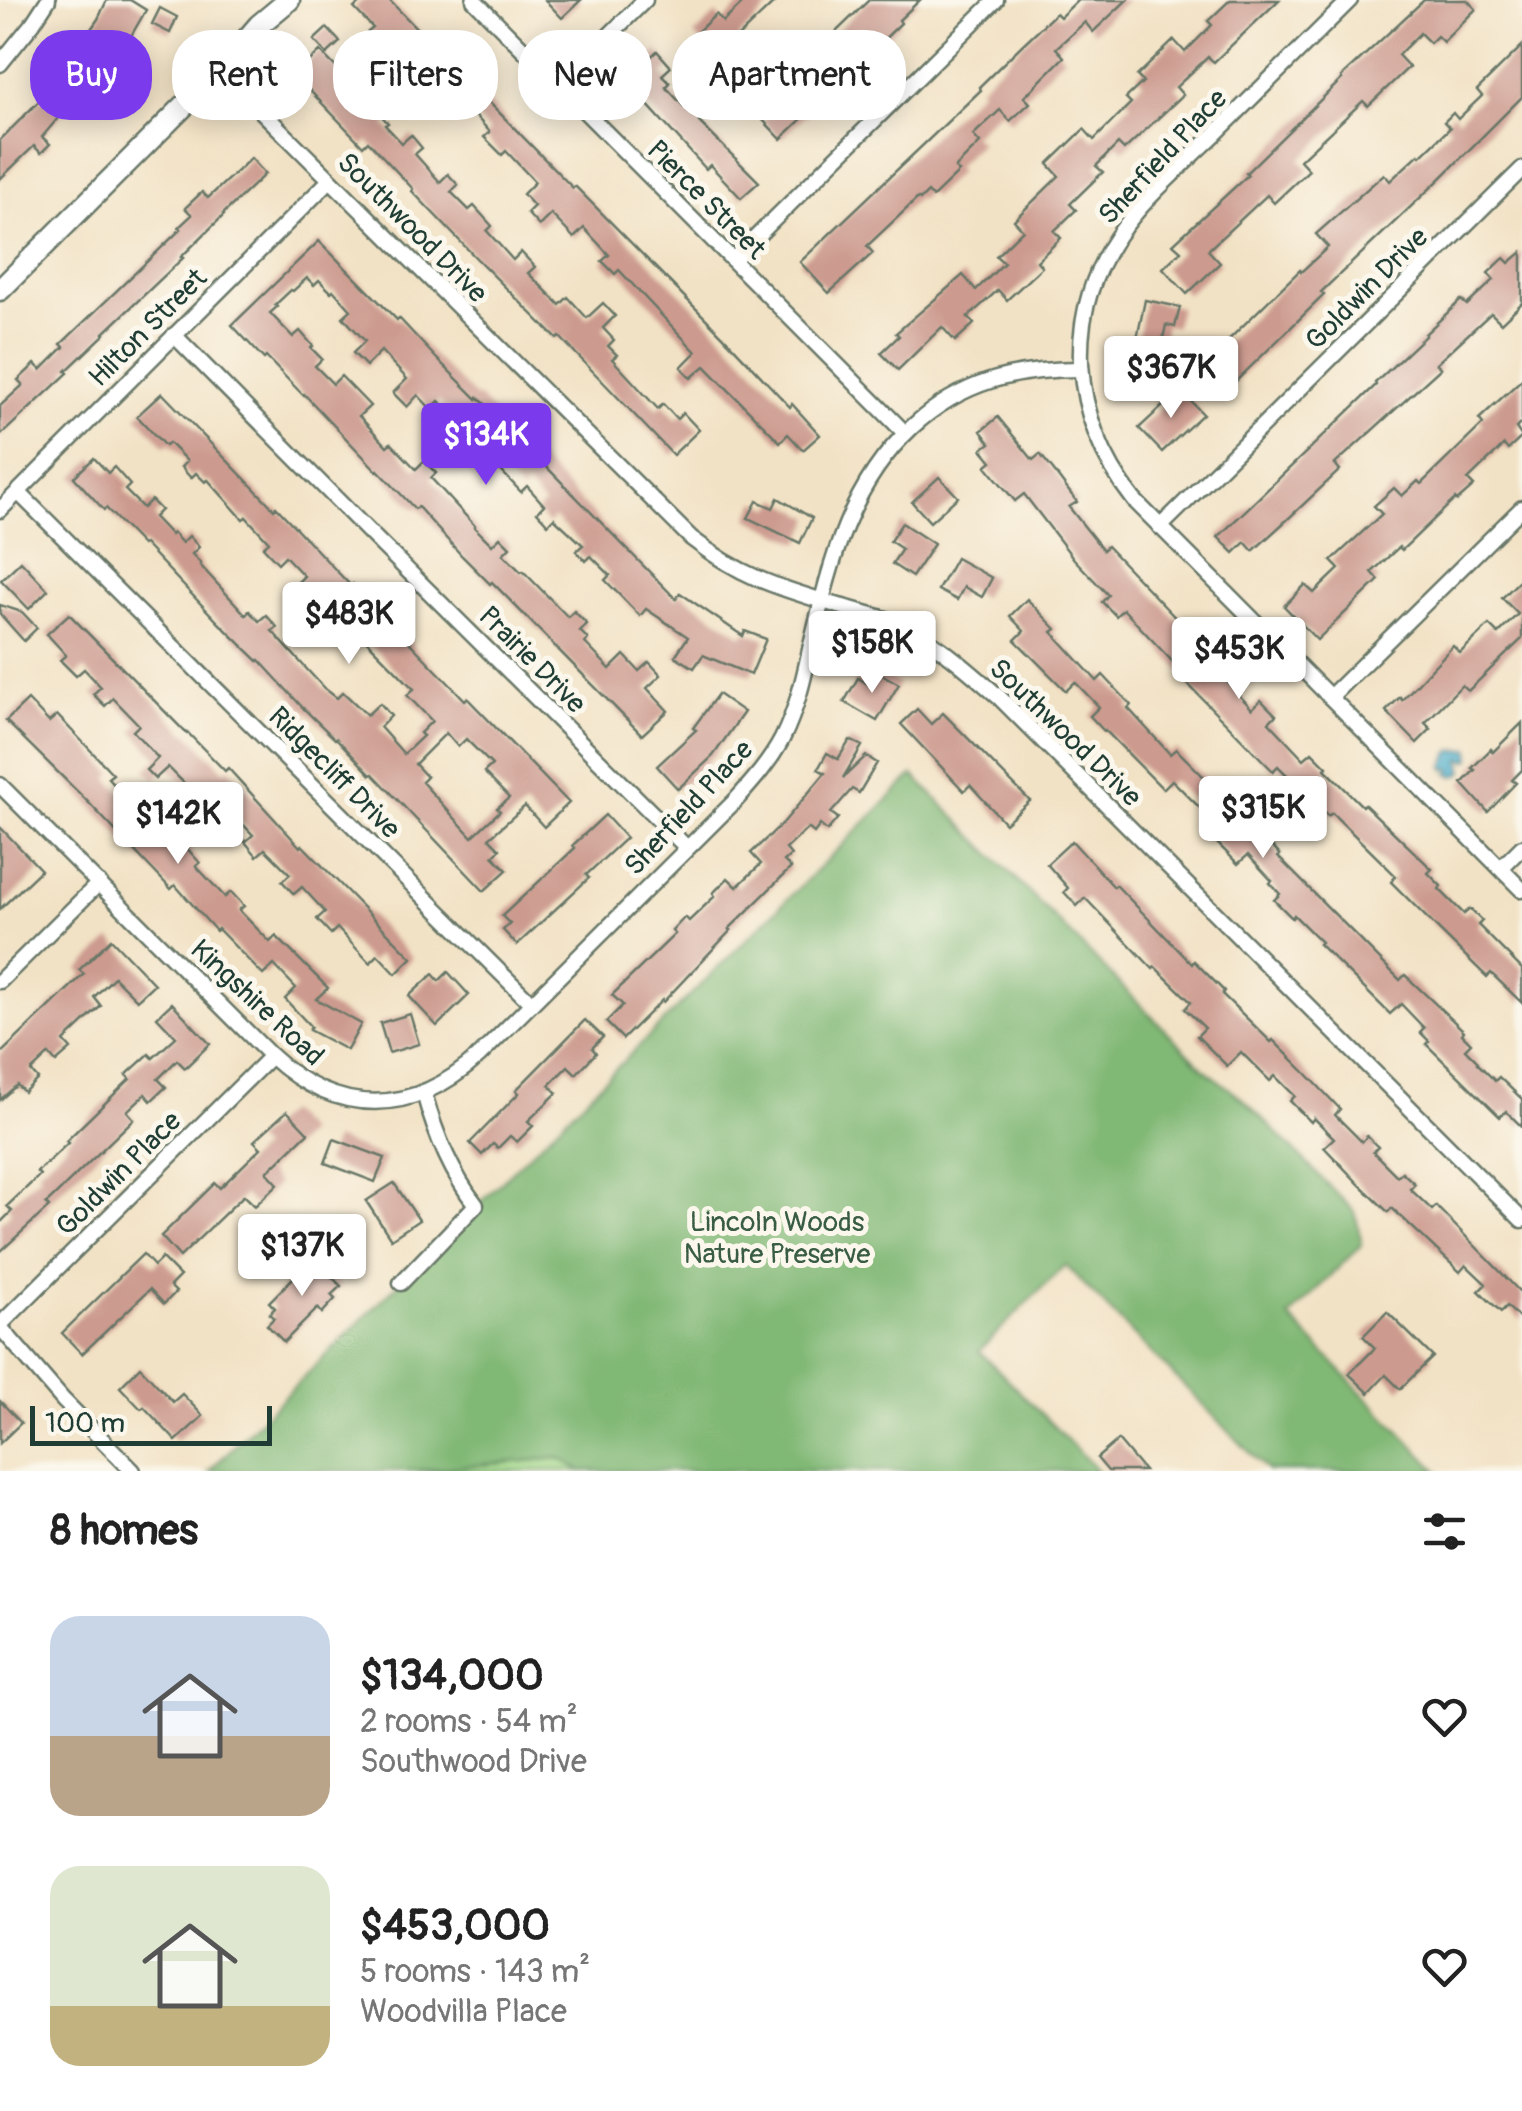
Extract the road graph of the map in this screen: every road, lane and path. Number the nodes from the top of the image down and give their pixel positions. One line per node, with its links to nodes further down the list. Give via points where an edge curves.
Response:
1 (48, 0): 10 (street)
2 (289, 0): 7 (main road)
3 (474, 0): 9 (street, Pierce Street)
4 (645, 0): 8 (street)
5 (996, 0): 16 (street)
6 (1350, 0): 19 (street, Sherfield Place, via 1124,227 1095,279)
7 (255, 30)
8 (615, 30)
9 (518, 45)
10 (0, 64)
11 (172, 118): 17 (main road)
12 (270, 120): 15 (street, Southwood Drive)
13 (593, 120): 16 (street, Pierce Street)
14 (1522, 169): 24 (street, Goldwin Drive)
15 (330, 180): 18 (street, Hilton Street); 25 (street, Southwood Drive, via 692,538 754,578)
16 (733, 260): 20 (street, Pierce Street)
17 (0, 290)
18 (174, 335): 21 (street, Hilton Street); 29 (street, Prairie Drive)
19 (1081, 369): 20 (street, Sherfield Place, via 989,380 938,406); 24 (street, via 1102,452)
20 (905, 433): 25 (street, Sherfield Place, via 856,500)
21 (18, 492): 23 (street, Hilton Street); 34 (street, Ridgecliff Drive)
22 (1522, 508): 26 (street)
23 (0, 510)
24 (1160, 527): 26 (street)
25 (822, 600): 29 (street, Sherfield Place, via 782,738 752,783); 37 (street, Southwood Drive, via 921,636 1000,698)
26 (1330, 698): 30 (street)
27 (0, 785): 31 (street, Kingshire Road)
28 (1522, 847): 30 (street)
29 (687, 848): 34 (street, Sherfield Place)
30 (1501, 868): 32 (street)
31 (98, 882): 33 (street); 35 (street, Kingshire Road)
32 (1522, 890)
33 (0, 981)
34 (531, 1003): 36 (street, Sherfield Place, via 461,1072)
35 (271, 1056): 36 (street, Kingshire Road, via 304,1082 344,1098 374,1102); 39 (street, Goldwin Place)
36 (424, 1094): 38 (street, via 453,1172 476,1205)
37 (1522, 1220)
38 (400, 1283)
39 (0, 1326): 40 (street)
40 (133, 1471)

